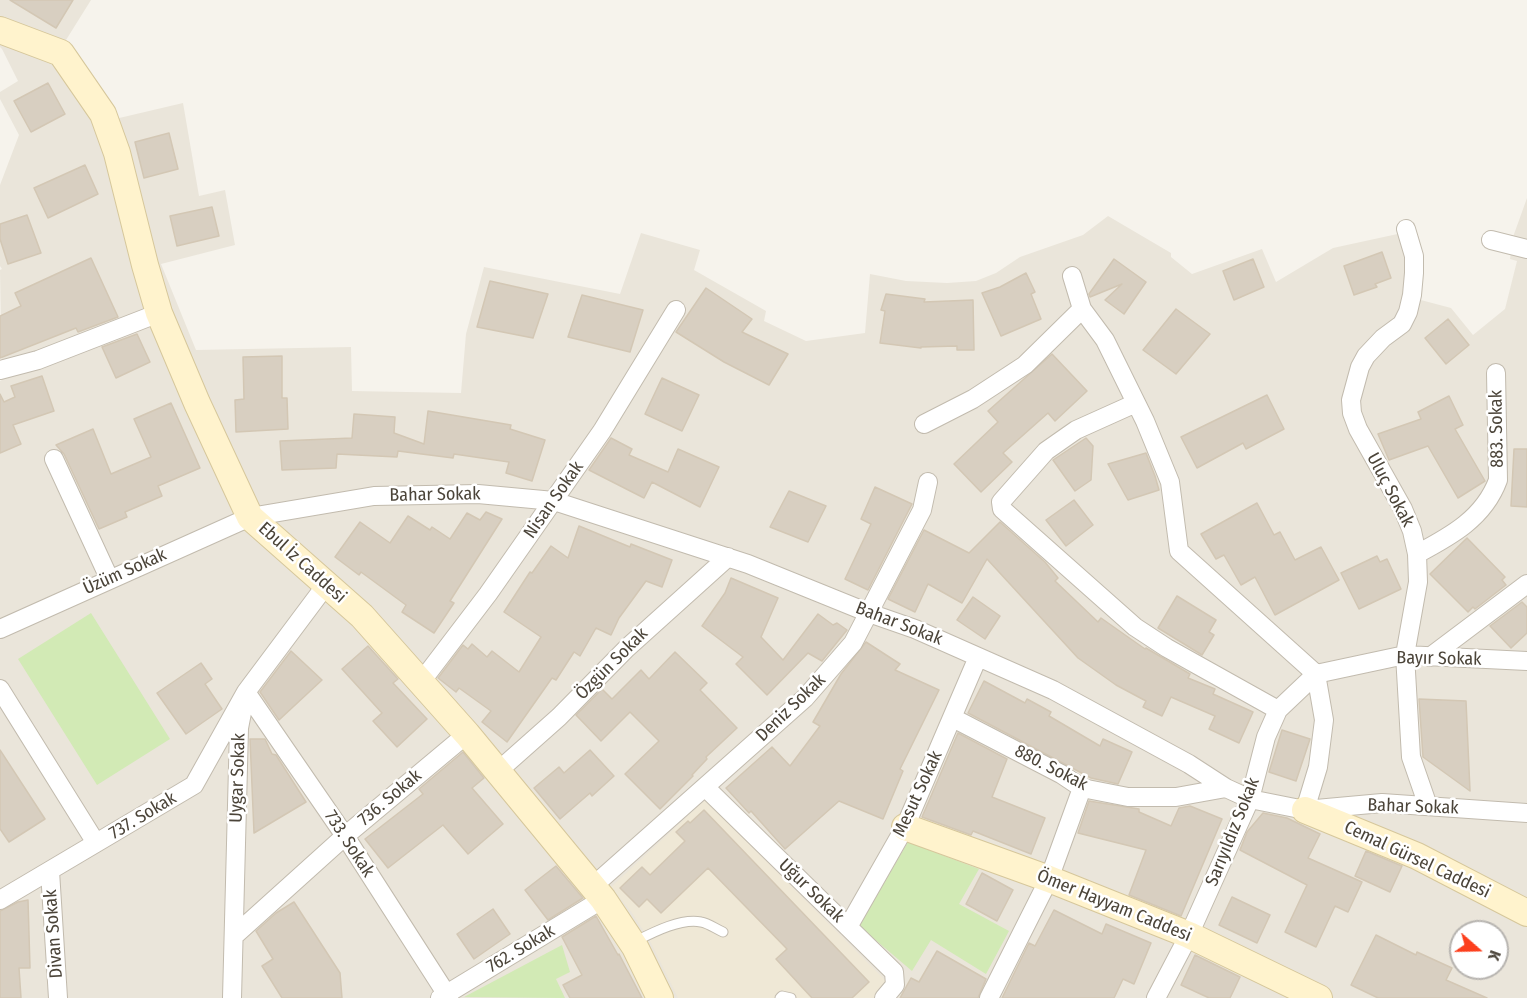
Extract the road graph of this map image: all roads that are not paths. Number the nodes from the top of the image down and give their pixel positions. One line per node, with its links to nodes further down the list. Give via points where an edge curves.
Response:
1 (0, 30): 8 (street, Ebul İz Caddesi, via 61,52 103,114)
2 (1406, 229): 17 (street, Uluç Sokak, via 1414,255 1408,312 1401,324 1366,356 1351,400 1358,429 1403,509)
3 (1491, 240): 4 (street)
4 (1527, 249)
5 (1072, 276): 6 (street)
6 (1082, 309): 11 (street, via 1106,340); 12 (street, via 1025,365 973,399)
7 (676, 310): 15 (street, Nisan Sokak)
8 (159, 313): 9 (street, via 38,360); 16 (street, Ebul İz Caddesi)
9 (0, 370)
10 (1496, 373): 17 (street, 883. Sokak, via 1498,480 1493,494 1478,514)
11 (1136, 404): 28 (street, via 1170,482 1179,551); 32 (street, via 1076,430 1046,451 1001,502 1002,509 1135,627)
12 (924, 424)
13 (54, 459): 19 (street)
14 (928, 482): 22 (street, Deniz Sokak, via 921,510)
15 (554, 501): 16 (street, Bahar Sokak, via 478,494 374,496); 18 (street, Bahar Sokak); 29 (street, Nisan Sokak)
16 (250, 517): 19 (street, Üzüm Sokak); 21 (street, Ebul İz Caddesi)
17 (1417, 554): 24 (street, Uluç Sokak, via 1418,582)
18 (728, 557): 22 (street, Bahar Sokak); 35 (street, Özgün Sokak)
19 (110, 578): 23 (street, Üzüm Sokak)
20 (1527, 584): 26 (street)
21 (326, 585): 29 (street, Ebul İz Caddesi, via 362,616); 31 (street, Uygar Sokak)
22 (869, 614): 25 (street, Bahar Sokak); 36 (street, Deniz Sokak, via 853,643 806,698)
23 (0, 629)
24 (1405, 655): 26 (street, Bayır Sokak); 28 (street, Bayır Sokak); 40 (street, Uluç Sokak, via 1411,757)
25 (978, 657): 33 (street, Mesut Sokak); 38 (street, Bahar Sokak, via 1053,690)
26 (1430, 657): 27 (street, Bayır Sokak)
27 (1527, 661)
28 (1316, 674): 32 (street, Sarıyıldız Sokak); 41 (street, via 1324,720 1318,766)
29 (421, 682): 34 (street, Ebul İz Caddesi)
30 (0, 689): 45 (street)
31 (246, 692): 44 (street, 733. Sokak); 45 (street, 737. Sokak, via 194,785); 54 (street, Uygar Sokak, via 239,728)
32 (1278, 710): 39 (street, Sarıyıldız Sokak, via 1266,737)
33 (953, 718): 37 (street, 880. Sokak); 43 (street, Mesut Sokak)
34 (467, 734): 35 (street, Ebul İz Caddesi); 44 (street, 736. Sokak)
35 (497, 772): 48 (street, Ebul İz Caddesi)
36 (706, 788): 48 (street, Deniz Sokak); 51 (street, Uğur Sokak)
37 (1082, 788): 38 (street, 880. Sokak, via 1128,797 1176,797); 47 (street)
38 (1226, 788): 39 (street, Bahar Sokak)
39 (1250, 800): 41 (street, Bahar Sokak); 53 (street, Sarıyıldız Sokak)
40 (1428, 806): 41 (street, Bahar Sokak, via 1382,803); 42 (street, Bahar Sokak)
41 (1305, 810): 50 (street, Cemal Gürsel Caddesi, via 1417,856)
42 (1527, 813)
43 (905, 827): 47 (street, Ömer Hayyam Caddesi); 51 (street, Mesut Sokak)
44 (345, 836): 54 (street, 736. Sokak); 56 (street, 733. Sokak)
45 (96, 843): 46 (street, 737. Sokak)
46 (50, 871): 49 (street, 737. Sokak); 57 (street, Divan Sokak)
47 (1049, 879): 53 (street, Ömer Hayyam Caddesi); 63 (street)
48 (598, 893): 55 (street, Ebul İz Caddesi); 56 (street, 762. Sokak)
49 (0, 900)
50 (1527, 913)
51 (848, 927): 62 (street, Uğur Sokak, via 894,972 895,985)
52 (723, 932): 55 (lane, via 701,922 678,924)
53 (1189, 935): 64 (street, Sarıyıldız Sokak); 65 (street, Ömer Hayyam Caddesi)
54 (234, 936): 58 (street, Uygar Sokak)
55 (632, 944): 59 (street, Ebul İz Caddesi)
56 (445, 997)
57 (58, 998)
58 (232, 998)
59 (660, 998)
60 (780, 998): 61 (lane)
61 (791, 998)
62 (884, 998)
63 (989, 998)
64 (1156, 998)
65 (1318, 998)

